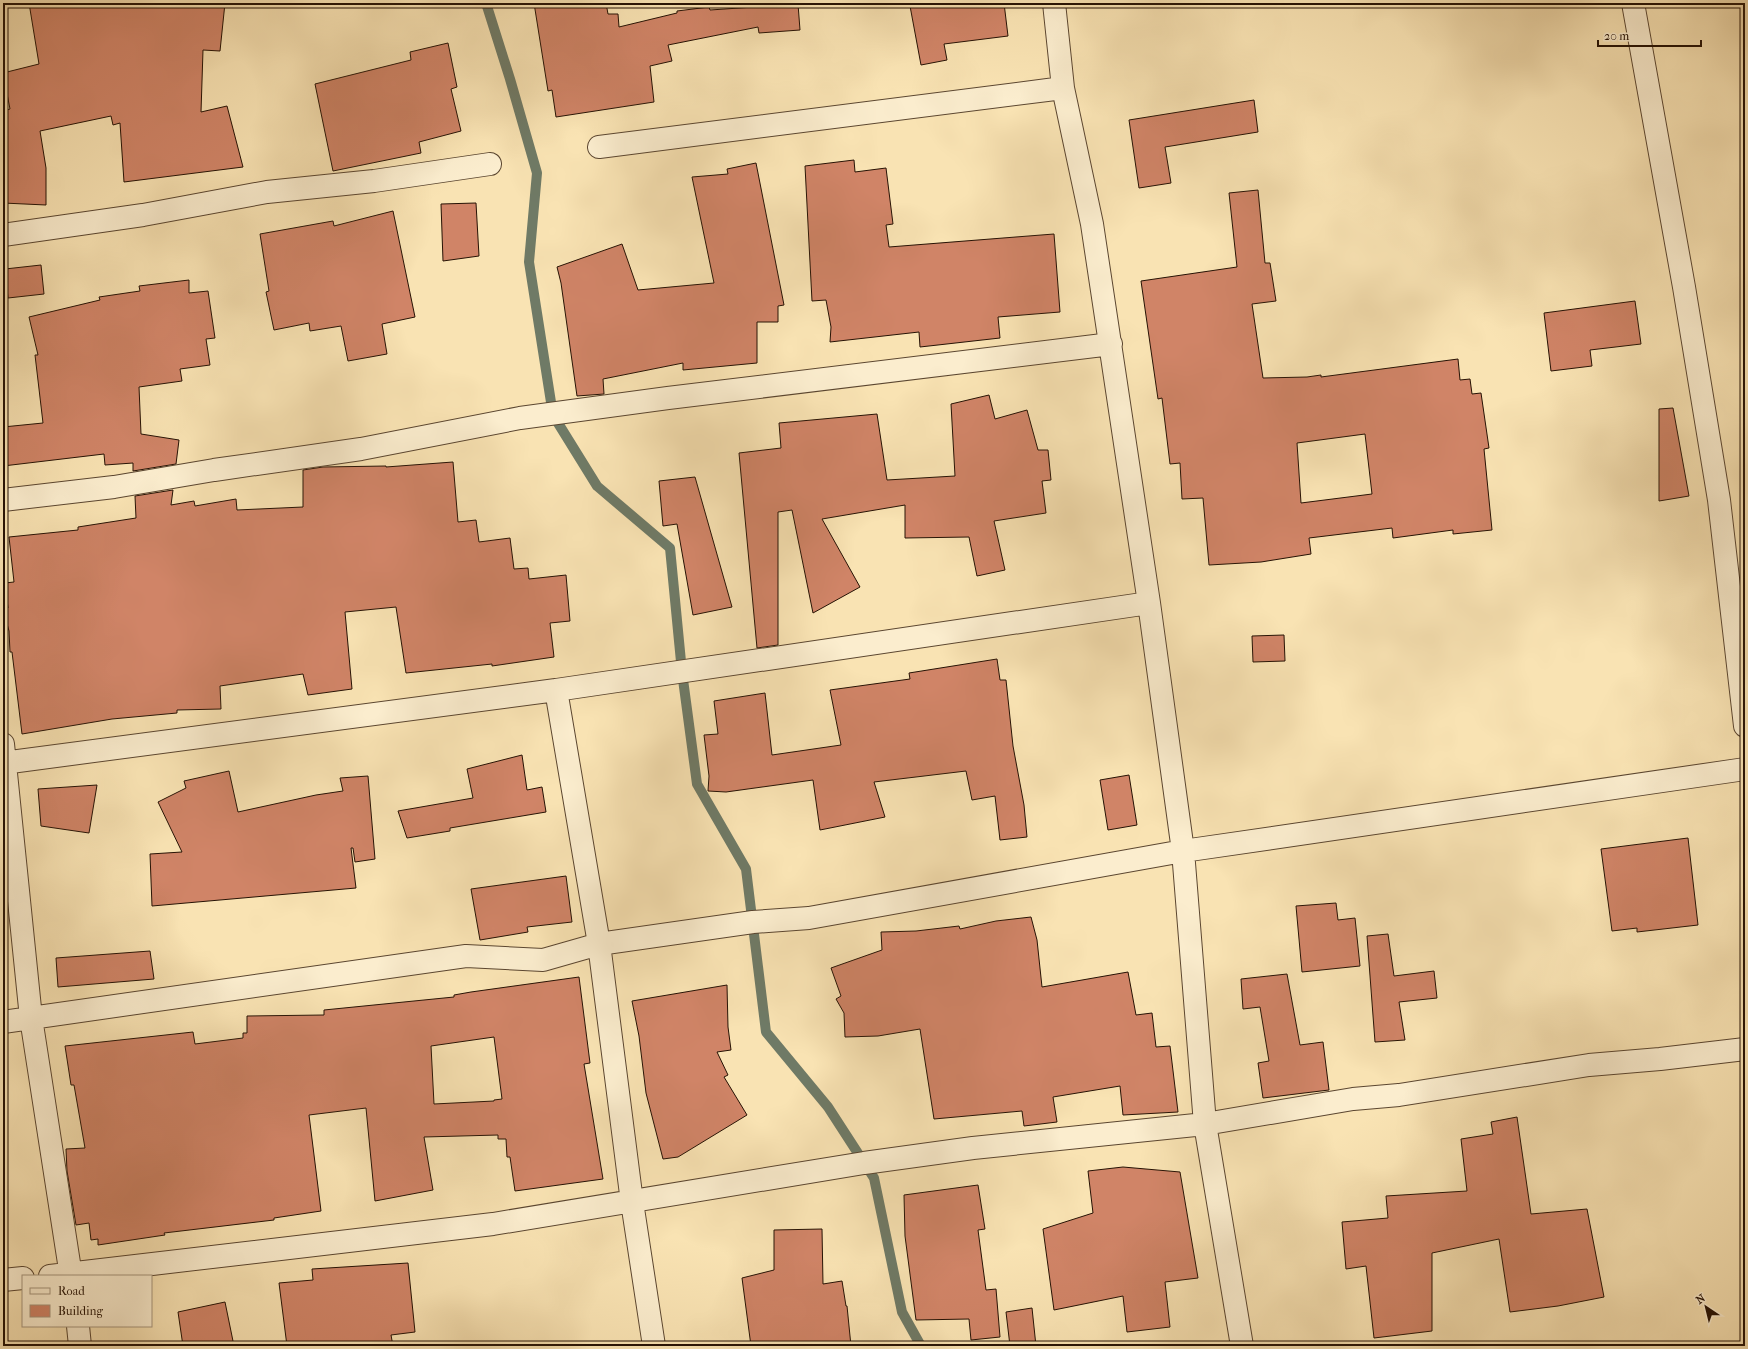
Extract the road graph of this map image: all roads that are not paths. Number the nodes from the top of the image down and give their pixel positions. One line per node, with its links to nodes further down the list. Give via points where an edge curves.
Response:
1 (1054, 3): 3 (street)
2 (1633, 3): 11 (street, via 1719,500)
3 (1063, 88): 4 (street); 7 (street, via 1092,224)
4 (599, 148)
5 (490, 164): 6 (street, via 374,181 267,192 143,215)
6 (3, 235)
7 (1111, 344): 8 (street, via 520,418 361,449 114,487); 9 (street)
8 (3, 500)
9 (1149, 603): 10 (street); 14 (street)
10 (556, 690): 12 (street); 15 (street)
11 (1745, 726)
12 (4, 757): 16 (street)
13 (1745, 769): 14 (street)
14 (1183, 851): 15 (street, via 809,918 754,922); 19 (street)
15 (599, 944): 16 (street, via 543,960 466,956); 20 (street)
16 (31, 1018): 17 (street); 21 (street)
17 (3, 1022)
18 (1745, 1049): 19 (street, via 1588,1065 1399,1095 1353,1099)
19 (1205, 1124): 20 (street, via 973,1148 864,1163); 27 (street)
20 (632, 1202): 21 (street, via 493,1224); 26 (street)
21 (64, 1275)
22 (22, 1278): 23 (street)
23 (3, 1280)
24 (78, 1327): 25 (street)
25 (80, 1346)
26 (654, 1346)
27 (1242, 1346)

